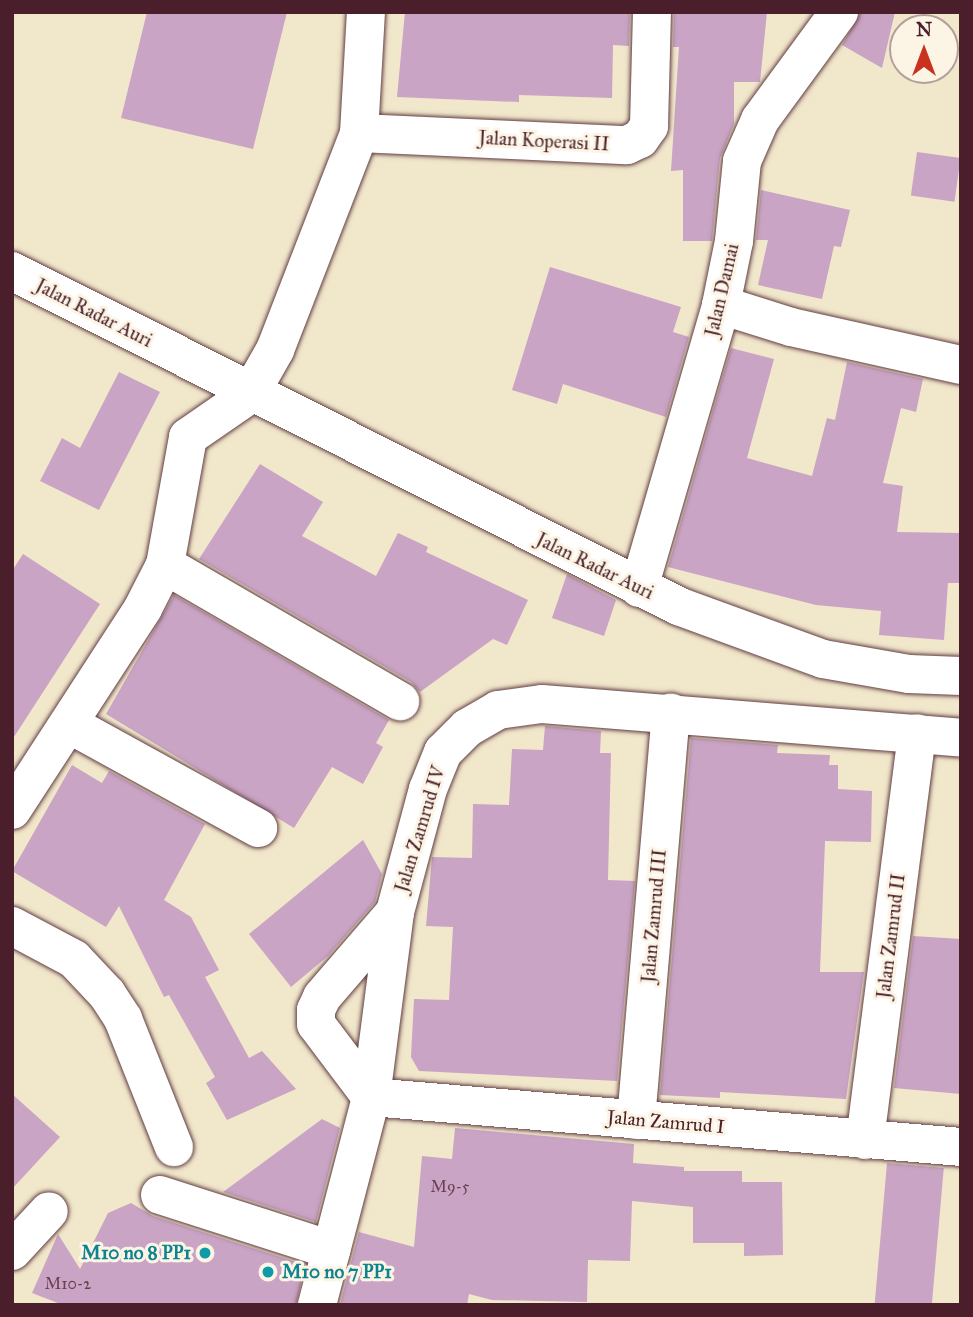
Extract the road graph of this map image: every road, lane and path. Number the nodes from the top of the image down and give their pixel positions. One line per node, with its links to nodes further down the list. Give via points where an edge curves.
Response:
1 (366, 12): 4 (street)
2 (652, 12): 4 (street, Jalan Koperasi II, via 649,126 640,139 627,145)
3 (839, 12): 6 (street, Jalan Damai, via 760,120 742,161 734,241)
4 (359, 133): 8 (street, via 275,350)
5 (12, 271): 8 (street, Jalan Radar Auri)
6 (720, 305): 7 (street, via 791,327); 10 (street, Jalan Damai)
7 (961, 365)
8 (250, 394): 9 (street, via 188,438); 10 (street, Jalan Radar Auri)
9 (165, 565): 12 (street); 14 (street)
10 (639, 588): 11 (street, Jalan Radar Auri, via 741,632 823,659 909,674)
11 (961, 676)
12 (400, 701)
13 (671, 712): 15 (street, Jalan Zamrud IV); 19 (street, Jalan Zamrud IV, via 542,704 499,710 467,728 443,752 428,789); 22 (street, Jalan Zamrud III)
14 (69, 724): 17 (street); 18 (street)
15 (917, 733): 16 (street, Jalan Zamrud IV); 23 (street, Jalan Zamrud II)
16 (961, 738)
17 (12, 810)
18 (258, 828)
19 (395, 912): 21 (street, Jalan Zamrud IV); 21 (street, via 321,997 316,1010 316,1024)
20 (12, 926): 24 (street, via 74,959 107,994 123,1019)
21 (371, 1097): 22 (street, Jalan Zamrud I); 28 (street, Jalan Zamrud IV)
22 (636, 1120): 23 (street, Jalan Zamrud I)
23 (865, 1140): 25 (street, Jalan Zamrud I)
24 (174, 1147)
25 (961, 1147)
26 (160, 1195): 28 (street)
27 (48, 1210): 29 (street)
28 (331, 1250): 30 (street, Jalan Zamrud IV)
29 (12, 1251)
30 (317, 1305)

